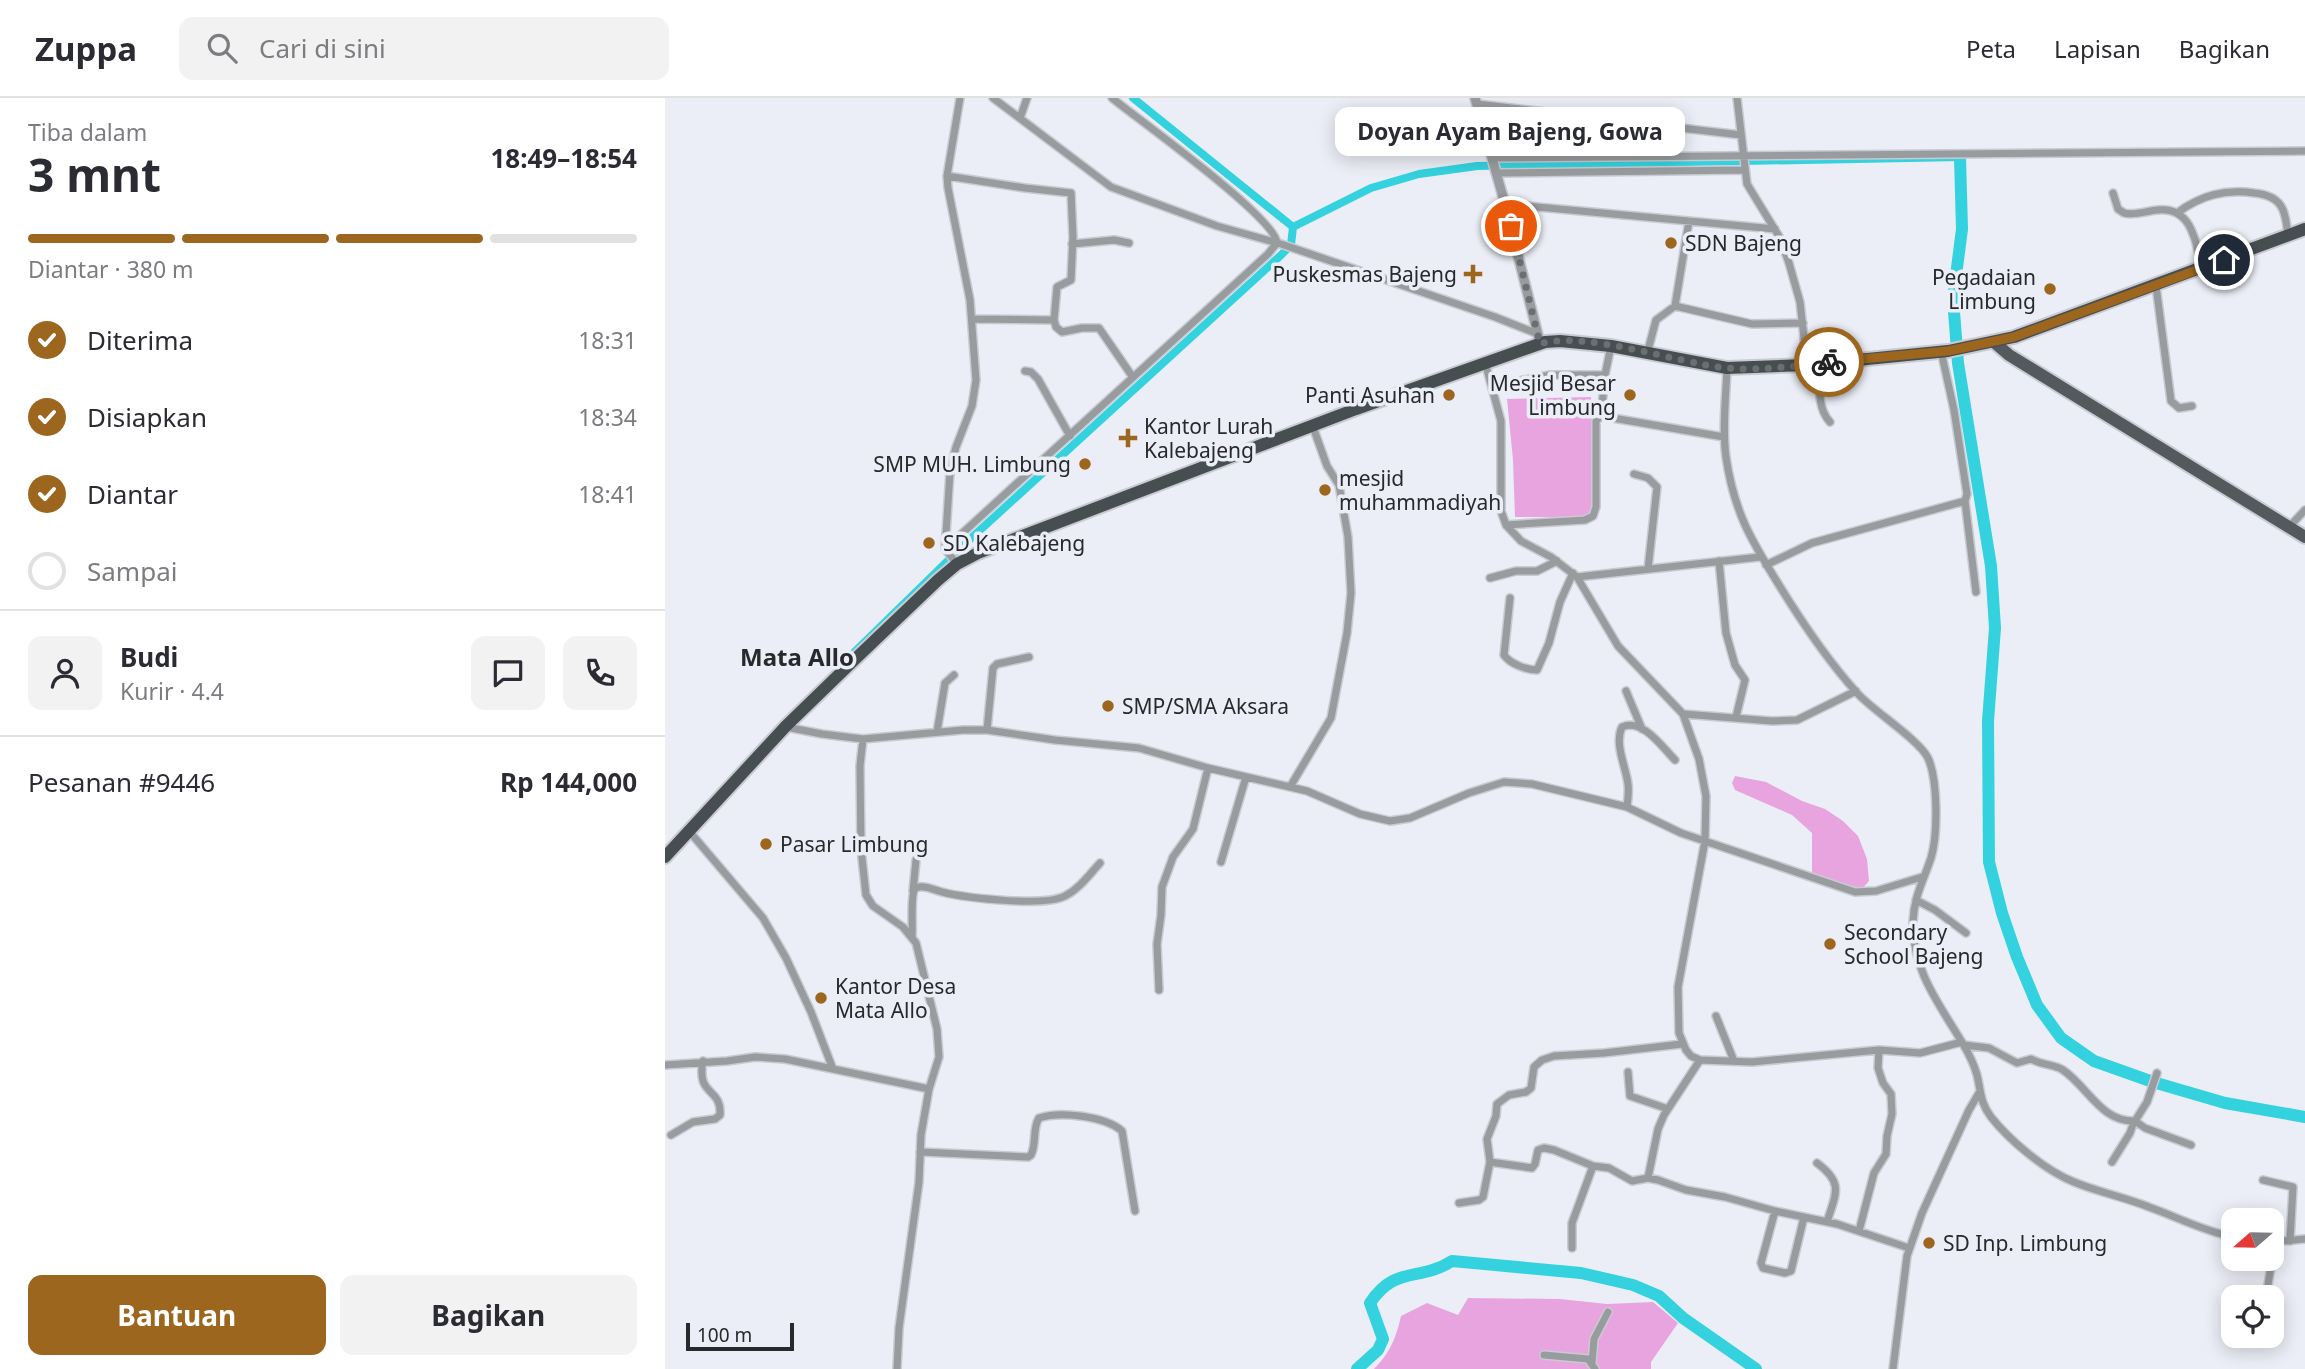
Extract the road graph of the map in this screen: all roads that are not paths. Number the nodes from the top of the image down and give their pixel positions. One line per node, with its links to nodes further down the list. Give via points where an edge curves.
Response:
1 (960, 98): 13 (street)
2 (993, 98): 7 (street)
3 (1027, 98): 7 (street)
4 (1112, 98): 23 (street, via 1235,194 1269,226)
5 (1737, 98): 8 (street)
6 (1476, 101): 8 (street); 11 (street)
7 (1020, 118): 23 (street, via 1111,187)
8 (1741, 135): 10 (street)
9 (2305, 150): 10 (street)
10 (1743, 157): 11 (street); 12 (street)
11 (1495, 166): 12 (street); 15 (street)
12 (1744, 169): 18 (street, via 1750,190)
13 (947, 176): 22 (street, via 1069,191); 27 (street)
14 (2113, 193): 16 (street, via 2124,213 2159,209)
15 (1505, 204): 17 (street); 30 (street)
16 (2177, 213): 20 (street, via 2220,192 2265,194 2282,208); 24 (street, via 2191,226)
17 (1689, 221): 18 (street); 26 (street)
18 (1775, 229): 29 (street, via 1796,284)
19 (2305, 229): 20 (highway)
20 (2288, 235): 24 (highway)
21 (1129, 243): 22 (street)
22 (1072, 244): 28 (street, via 1070,280 1057,287)
23 (1279, 244): 30 (street, via 1495,317); 40 (street)
24 (2202, 268): 25 (highway)
25 (2156, 286): 31 (highway); 42 (street, via 2171,401 2179,408)
26 (1675, 306): 29 (street, via 1752,324); 34 (street, via 1656,320)
27 (972, 319): 28 (street); 54 (street, via 976,387 950,472)
28 (1054, 320): 40 (street, via 1062,332 1100,328)
29 (1803, 323): 36 (street)
30 (1539, 339): 32 (highway); 35 (highway)
31 (1994, 342): 33 (highway); 52 (main road)
32 (1611, 346): 34 (highway); 39 (street)
33 (1949, 350): 36 (highway); 49 (street)
34 (1647, 354): 37 (highway)
35 (1485, 362): 41 (street); 45 (highway)
36 (1814, 364): 37 (highway); 44 (street, via 1821,406)
37 (1727, 368): 47 (street)
38 (1025, 371): 46 (street, via 1038,379)
39 (1605, 375): 41 (street, via 1550,375); 43 (street)
40 (1132, 376): 46 (street)
41 (1493, 386): 51 (street, via 1501,421 1501,501)
42 (2192, 406)
43 (1601, 416): 47 (street); 51 (street, via 1596,421 1593,516)
44 (1830, 422)
45 (1313, 427): 54 (highway, via 978,553); 78 (street, via 1339,485 1351,593 1331,718)
46 (1070, 436): 54 (street)
47 (1724, 438): 55 (street, via 1736,503)
48 (1634, 474): 59 (street, via 1657,487)
49 (1965, 501): 58 (street, via 1812,543); 62 (street)
50 (2305, 510): 52 (street)
51 (1506, 525): 56 (street, via 1521,541)
52 (2289, 527): 53 (main road)
53 (2305, 537)
54 (950, 556): 70 (highway, via 938,580)
55 (1760, 557): 57 (street); 58 (street)
56 (1557, 561): 60 (street); 61 (street, via 1537,571)
57 (1719, 561): 59 (street); 69 (street, via 1726,633 1735,665 1745,680)
58 (1766, 565): 67 (street, via 1807,631)
59 (1648, 569): 60 (street)
60 (1575, 575): 63 (street, via 1535,670 1503,655); 68 (street, via 1618,646)
61 (1490, 578)
62 (1976, 592)
63 (1510, 598)
64 (1029, 657): 72 (street, via 993,667)
65 (954, 675): 73 (street, via 946,683)
66 (1626, 691): 71 (street)
67 (1856, 691): 69 (street, via 1797,720); 86 (street, via 1919,746 1930,763 1934,840)
68 (1683, 714): 69 (street); 81 (street, via 1704,778)
69 (1736, 717)
70 (786, 726): 74 (street); 80 (highway)
71 (1642, 729): 75 (street); 79 (street, via 1628,725 1620,731 1629,786)
72 (988, 730): 73 (street); 76 (street, via 1139,748)
73 (937, 732): 74 (street)
74 (863, 739): 90 (street, via 861,849 866,895)
75 (1675, 760)
76 (1207, 768): 77 (street); 91 (street, via 1193,829 1173,857 1162,887)
77 (1246, 777): 78 (street); 84 (street)
78 (1290, 787): 79 (street, via 1390,821 1410,818 1509,781)
79 (1627, 807): 81 (street)
80 (689, 831): 82 (highway); 100 (street, via 763,918 786,958)
81 (1705, 841): 86 (street, via 1854,892 1876,891); 93 (street, via 1678,987)
82 (665, 857)
83 (916, 860): 87 (street)
84 (1220, 862)
85 (1100, 863): 87 (street, via 1076,889 1051,901 966,897 923,887)
86 (1922, 877): 88 (street)
87 (913, 891): 90 (street)
88 (1916, 900): 89 (street); 94 (street, via 1916,957 1927,985)
89 (1966, 933)
90 (912, 936): 103 (street, via 937,1029 939,1062)
91 (1159, 990)
92 (1716, 1016): 98 (street)
93 (1682, 1044): 96 (street); 110 (street, via 1542,1060 1534,1067 1531,1088 1496,1105 1487,1139)
94 (1963, 1044): 95 (street, via 1920,1053); 104 (street, via 1977,1075); 106 (street, via 1989,1048 2017,1063 2031,1059 2058,1068 2100,1109)
95 (1879, 1050): 98 (street); 121 (street, via 1878,1068 1891,1094 1892,1114 1886,1154 1874,1173)
96 (1700, 1060): 98 (street); 105 (street)
97 (703, 1061): 99 (street); 100 (street, via 768,1057); 107 (street, via 701,1080 714,1095 720,1115 693,1122)
98 (1734, 1061)
99 (665, 1065)
100 (833, 1069): 103 (street)
101 (1628, 1072): 105 (street, via 1630,1096)
102 (2157, 1075): 106 (street)
103 (929, 1088): 109 (street)
104 (1979, 1093): 122 (street, via 1990,1116 2007,1135 2057,1174); 127 (street)
105 (1668, 1109): 114 (street, via 1658,1129)
106 (2135, 1121): 108 (street); 111 (street)
107 (671, 1135)
108 (2191, 1145)
109 (920, 1152): 117 (street, via 1028,1157 1039,1118 1099,1118 1122,1131); 131 (street)
110 (1490, 1162): 113 (street, via 1532,1168 1538,1150 1549,1148); 116 (street, via 1483,1197)
111 (2112, 1162)
112 (1817, 1163): 120 (street, via 1831,1173 1836,1184)
113 (1593, 1166): 114 (street, via 1609,1168 1632,1181); 126 (street, via 1572,1223)
114 (1648, 1178): 118 (street)
115 (2263, 1180): 125 (street, via 2294,1187)
116 (1459, 1203)
117 (1135, 1211)
118 (1775, 1211): 119 (street); 119 (street, via 1761,1263 1763,1268 1785,1273 1791,1271)
119 (1804, 1217): 120 (street)
120 (1827, 1222): 121 (street)
121 (1859, 1231): 127 (street)
122 (2221, 1234)
123 (2305, 1239): 125 (street)
124 (2284, 1241): 125 (street)
125 (2290, 1241)
126 (1572, 1248)
127 (1909, 1248): 132 (street)
128 (1608, 1312): 130 (street, via 1594,1339)
129 (1544, 1355): 130 (street, via 1585,1358)
130 (1594, 1366)
131 (897, 1369)
132 (1893, 1369)

